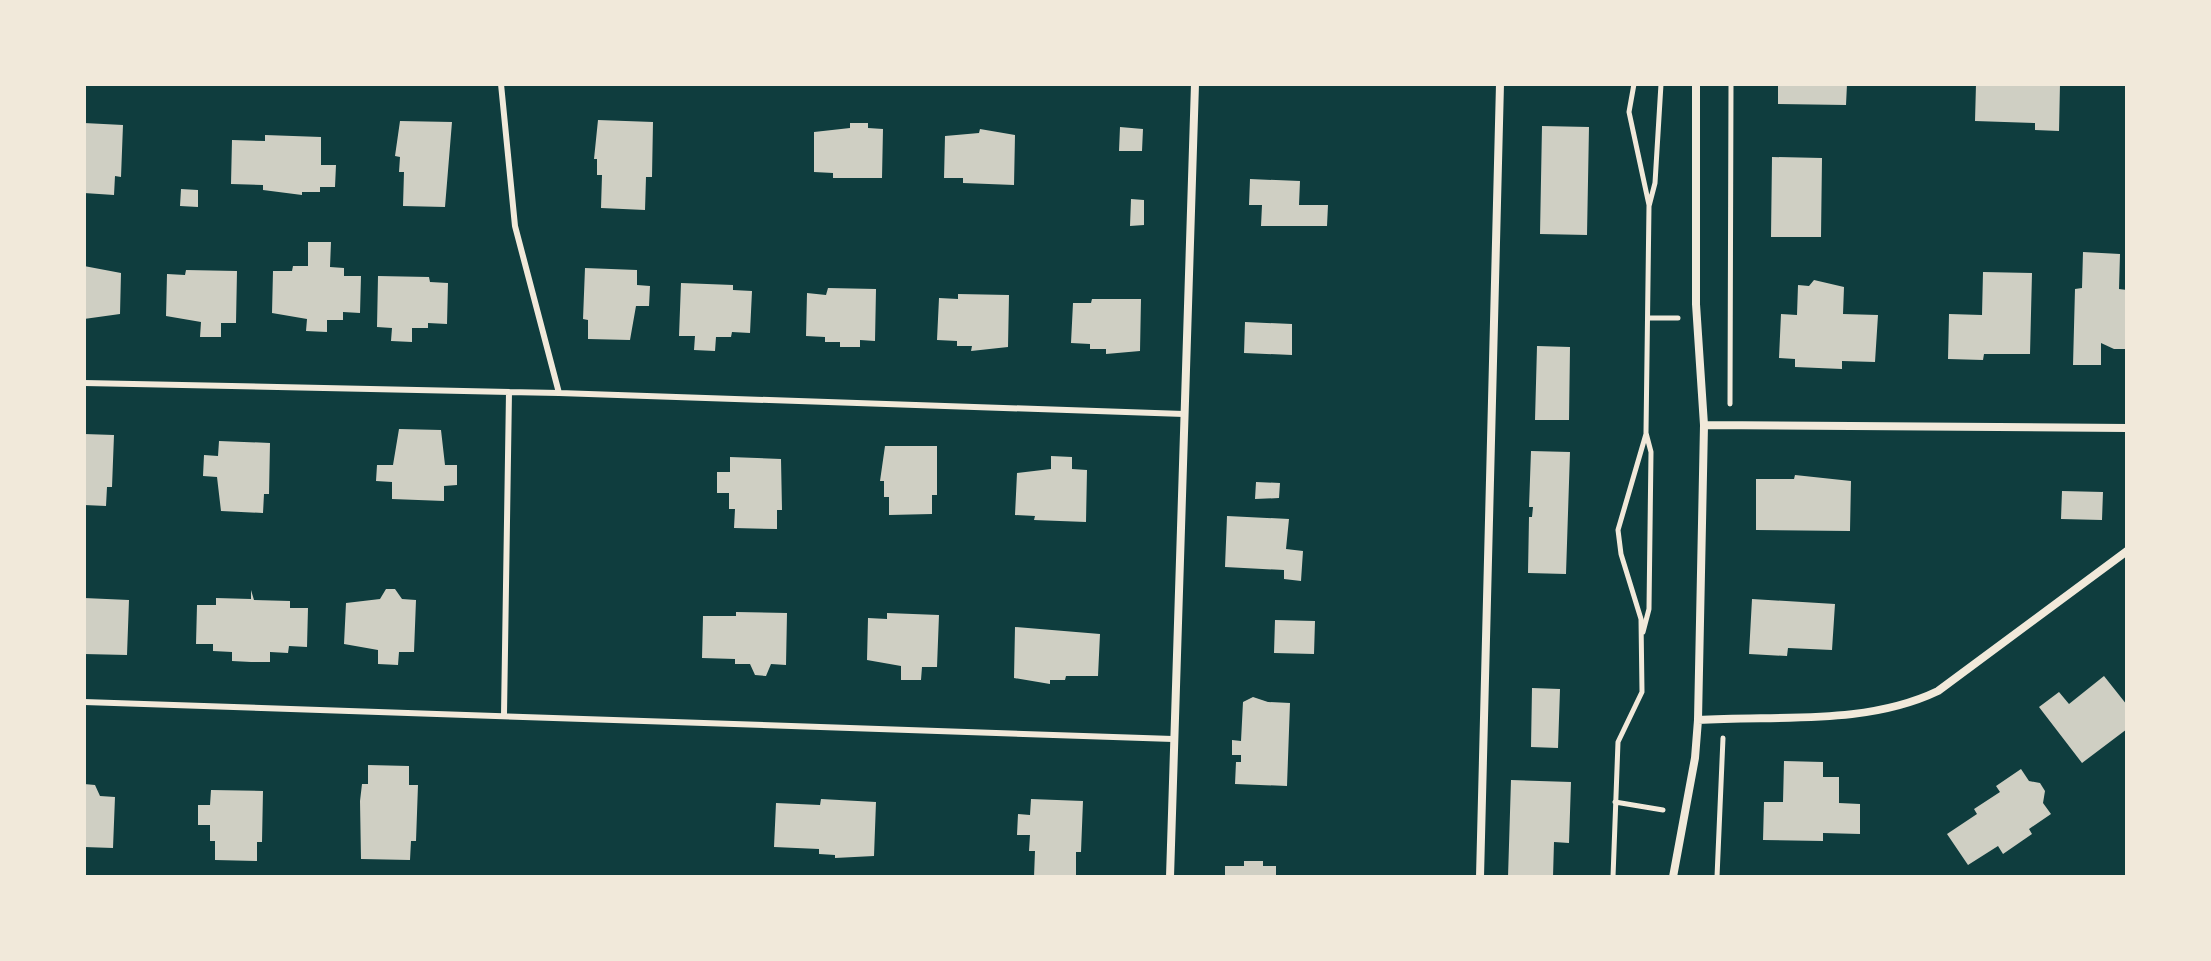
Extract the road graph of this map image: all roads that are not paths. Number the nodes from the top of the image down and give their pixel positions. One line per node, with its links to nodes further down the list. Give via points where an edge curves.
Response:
1 (501, 84): 7 (lane, via 515,226)
2 (1195, 84): 8 (street)
3 (1500, 84): 17 (street)
4 (1696, 84): 9 (street, via 1696,304)
5 (84, 383): 6 (lane)
6 (509, 392): 7 (lane); 13 (lane)
7 (559, 393): 8 (lane)
8 (1184, 414): 15 (street)
9 (1704, 425): 10 (street); 14 (street)
10 (2127, 428)
11 (2127, 551): 14 (street, via 1938,691 1914,702 1878,712)
12 (84, 702): 13 (lane)
13 (504, 715): 15 (lane)
14 (1698, 720): 18 (street)
15 (1173, 739): 16 (street)
16 (1170, 877)
17 (1480, 877)
18 (1673, 877)

